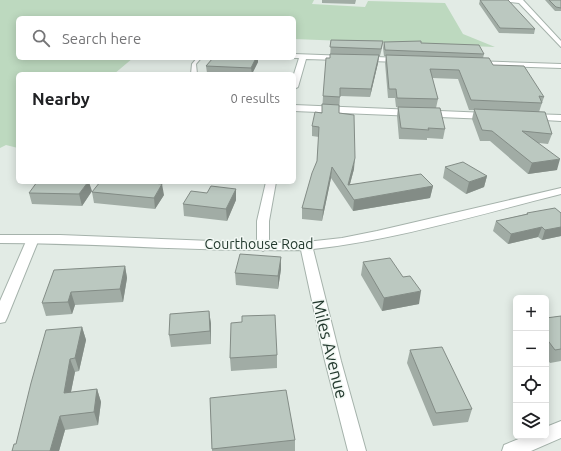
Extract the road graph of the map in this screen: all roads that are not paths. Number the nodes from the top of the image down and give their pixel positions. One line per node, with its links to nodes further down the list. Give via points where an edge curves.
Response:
1 (497, 0): 2 (street)
2 (520, 0): 3 (street)
3 (546, 30): 4 (street); 5 (street)
4 (554, 30)
5 (561, 45)
6 (296, 56): 7 (street)
7 (303, 56): 9 (street); 13 (street)
8 (197, 60): 12 (lane, via 194,64)
9 (406, 60)
10 (470, 62): 11 (street)
11 (561, 66)
12 (194, 72)
13 (296, 80)
14 (296, 108): 15 (street)
15 (498, 116)
16 (522, 117): 17 (street)
17 (561, 118)
18 (271, 184): 23 (street, via 263,221)
19 (561, 191): 22 (street, Courthouse Road, via 377,235)
20 (0, 239): 21 (street, Courthouse Road)
21 (33, 239): 23 (street, Courthouse Road); 24 (street)
22 (306, 246): 23 (street, Courthouse Road); 28 (street, Miles Avenue)
23 (263, 247)
24 (0, 318)
25 (561, 430): 26 (street)
26 (549, 435)
27 (539, 439): 29 (street)
28 (357, 451)
29 (511, 451)

